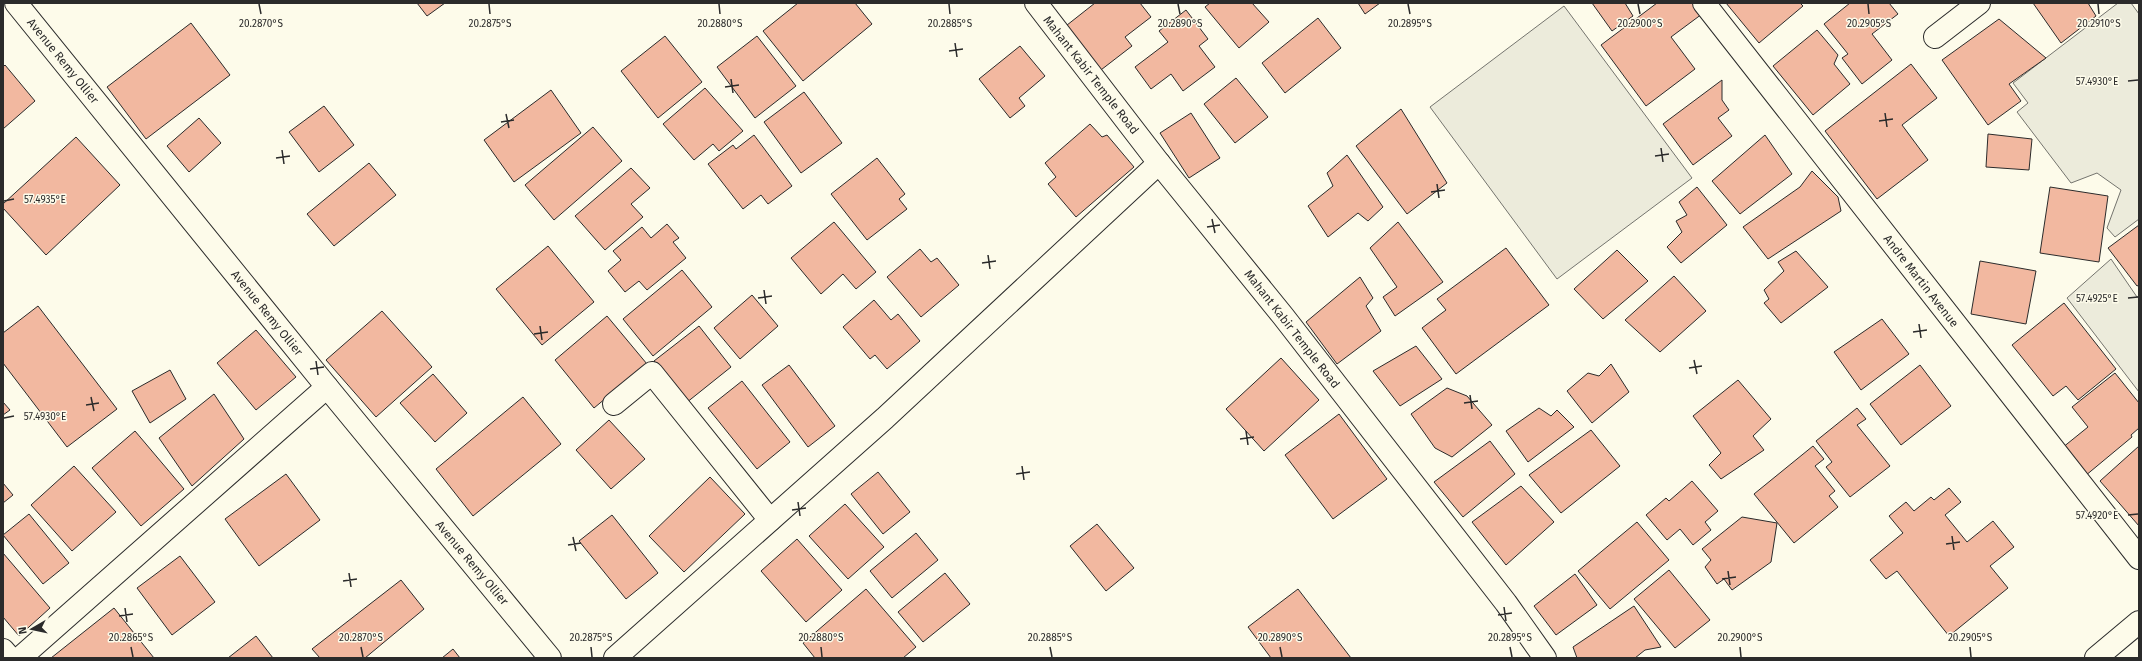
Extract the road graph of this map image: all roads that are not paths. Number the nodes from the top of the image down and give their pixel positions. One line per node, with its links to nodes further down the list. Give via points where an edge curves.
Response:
1 (16, 3): 7 (street, Avenue Remy Ollier)
2 (1036, 3): 6 (street, Mahant Kabir Temple Road)
3 (1704, 3): 10 (street, Andre Martin Avenue)
4 (1978, 3): 5 (street)
5 (1935, 37)
6 (1158, 163): 9 (street, via 885,418); 17 (street, Mahant Kabir Temple Road, via 1292,329 1506,603)
7 (327, 387): 14 (street); 15 (street, Avenue Remy Ollier)
8 (614, 404): 9 (street, via 652,373)
9 (770, 520): 16 (street)
10 (2139, 558)
11 (2139, 622): 18 (street)
12 (3, 650): 13 (street)
13 (10, 658)
14 (20, 658)
15 (550, 658)
16 (615, 658)
17 (1545, 658)
18 (2096, 658)

